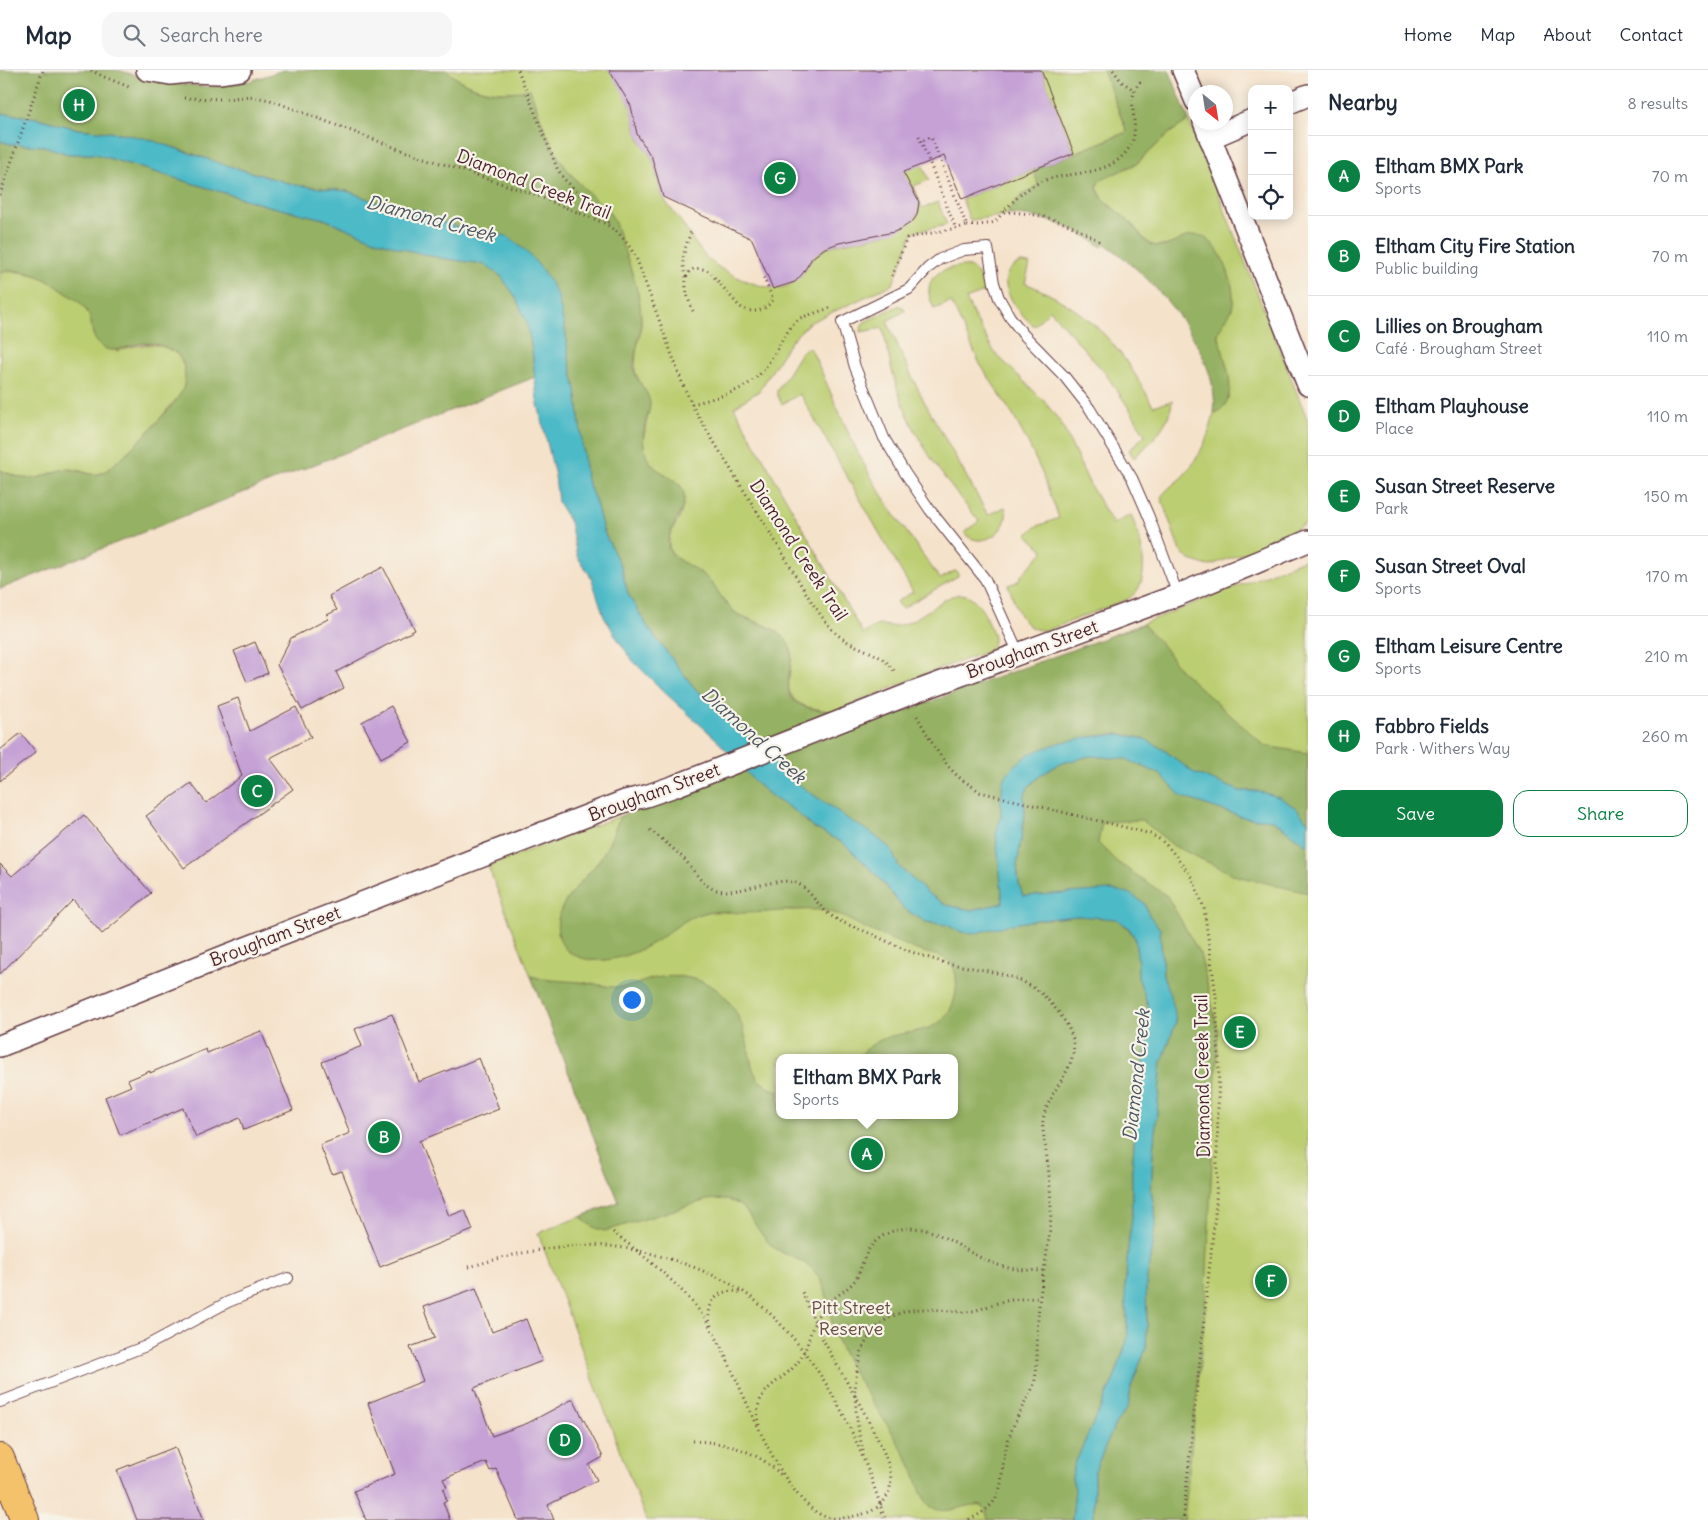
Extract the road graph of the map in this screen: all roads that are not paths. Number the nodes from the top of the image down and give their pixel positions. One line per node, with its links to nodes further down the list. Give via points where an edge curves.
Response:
1 (146, 70): 4 (street, via 170,74)
2 (240, 70): 4 (street, via 219,73)
3 (1183, 70): 5 (street)
4 (187, 71)
5 (1189, 85)
6 (1308, 95): 7 (street)
7 (1293, 101)
8 (1248, 121): 9 (street)
9 (1233, 124)
10 (1207, 130): 11 (street)
11 (1308, 385)
12 (1308, 540): 13 (street, Brougham Street)
13 (1178, 595): 14 (street, Brougham Street); 14 (lane, via 1132,478 1090,409 1010,317 994,283 988,248 948,255 934,262 909,289 895,298 842,322 860,380 888,444 930,510 990,588)
14 (1019, 654): 15 (street, Brougham Street, via 675,786 625,801)
15 (0, 1046)
16 (288, 1278): 17 (lane, via 228,1302 146,1346)
17 (0, 1402)
18 (0, 1458): 19 (main road)
19 (25, 1520)

